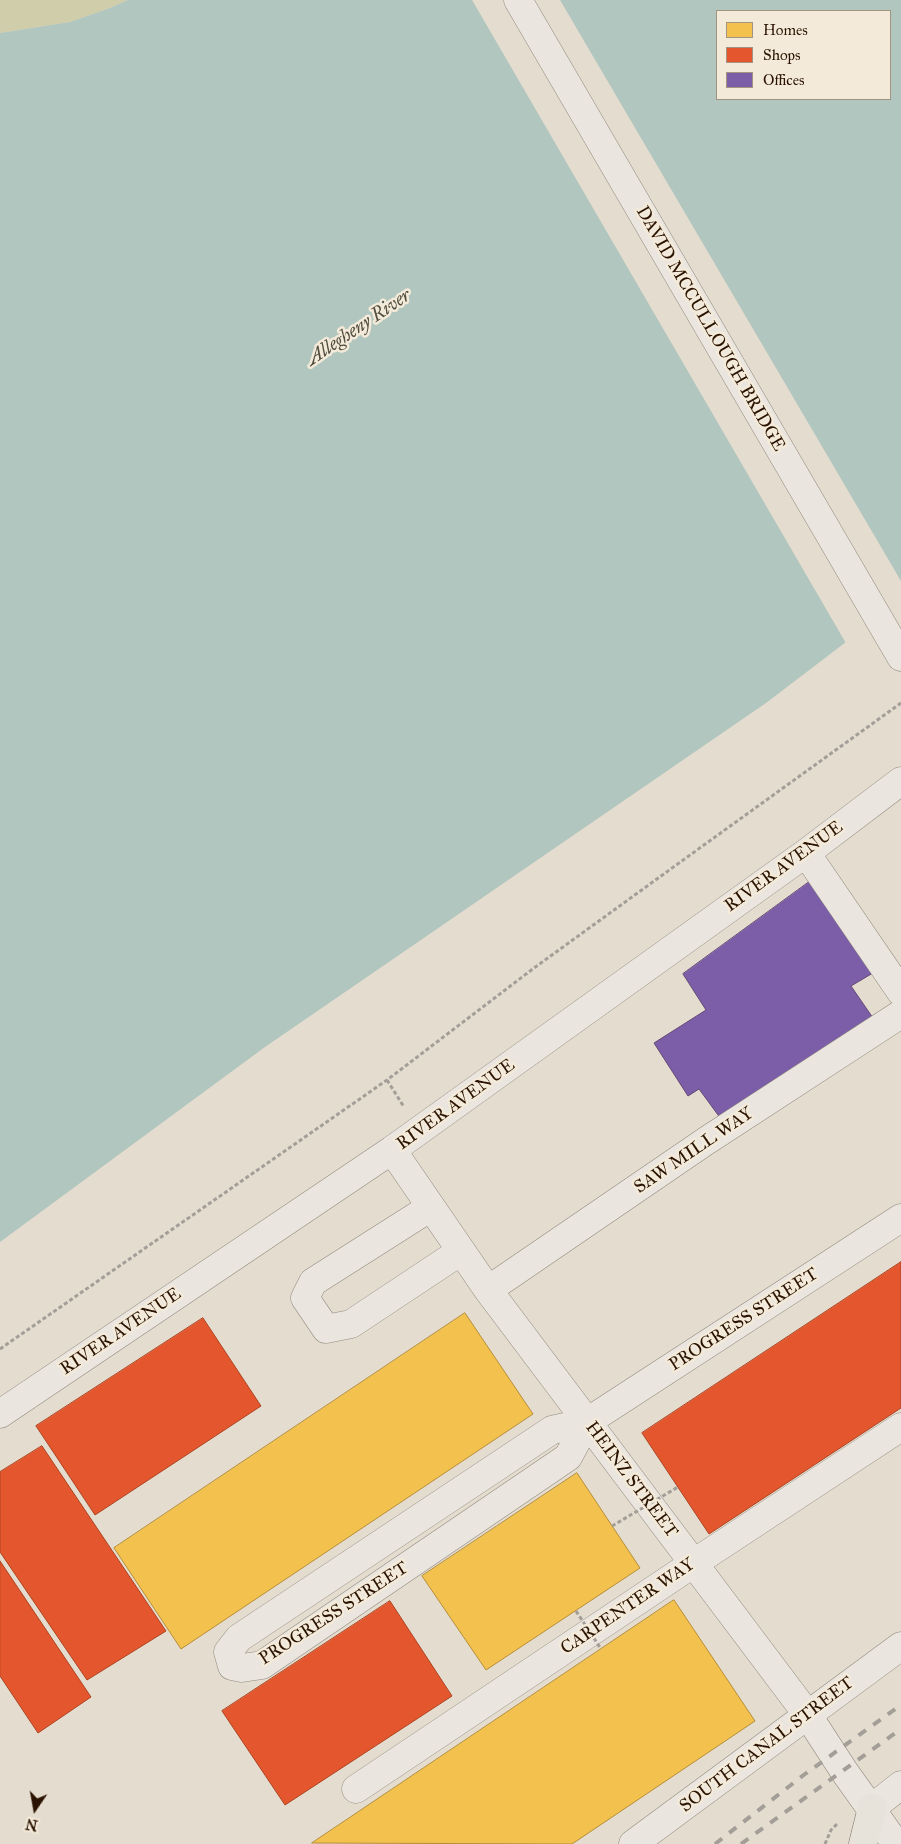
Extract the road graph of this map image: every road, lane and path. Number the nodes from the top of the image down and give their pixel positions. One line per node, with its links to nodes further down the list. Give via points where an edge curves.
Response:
1 (518, 0): 2 (street, DAVID MCCULLOUGH BRIDGE)
2 (901, 657)
3 (901, 704): 13 (path, via 678,862 387,1080)
4 (901, 780): 5 (street, RIVER AVENUE)
5 (806, 852): 6 (street); 8 (street, RIVER AVENUE)
6 (901, 992)
7 (901, 1014): 12 (street, SAW MILL WAY, via 706,1141)
8 (392, 1150): 9 (street, HEINZ STREET); 14 (street, RIVER AVENUE)
9 (431, 1207): 11 (street, HEINZ STREET); 11 (street, via 313,1282 305,1298 326,1329 350,1324)
10 (901, 1218): 15 (street, PROGRESS STREET)
11 (462, 1252): 12 (street, HEINZ STREET)
12 (488, 1290): 15 (street, HEINZ STREET)
13 (0, 1349)
14 (0, 1414)
15 (587, 1422): 15 (street, PROGRESS STREET, via 552,1430 239,1638 228,1652 232,1666 242,1668 262,1664 568,1457); 19 (street, HEINZ STREET)
16 (901, 1427): 19 (street, CARPENTER WAY)
17 (678, 1487): 18 (path, bridge)
18 (612, 1526)
19 (694, 1563): 23 (street, HEINZ STREET); 25 (street, CARPENTER WAY)
20 (576, 1610): 22 (path, bridge)
21 (901, 1646): 23 (street, SOUTH CANAL STREET)
22 (601, 1649)
23 (807, 1714): 26 (street, HEINZ STREET); 28 (street, SOUTH CANAL STREET)
24 (901, 1785): 26 (street)
25 (356, 1789)
26 (872, 1808): 30 (highway); 31 (street, HEINZ STREET)
27 (842, 1819): 29 (path, via 831,1830)
28 (633, 1844)
29 (825, 1844)
30 (863, 1844)
31 (896, 1844)

